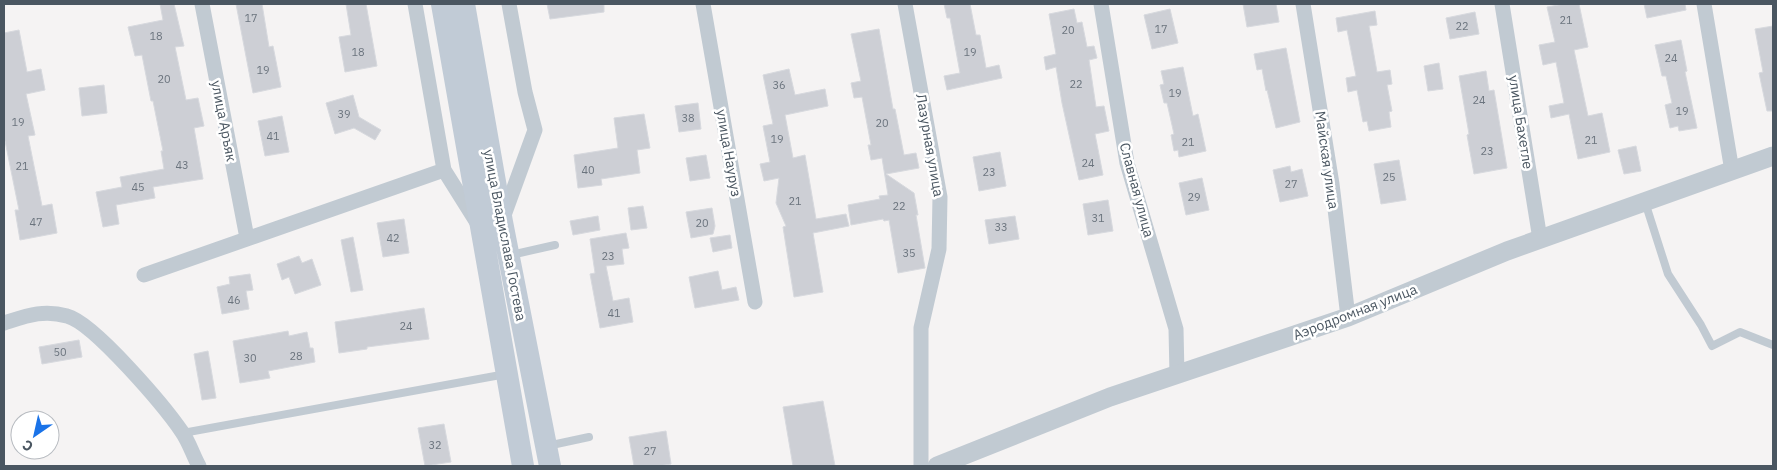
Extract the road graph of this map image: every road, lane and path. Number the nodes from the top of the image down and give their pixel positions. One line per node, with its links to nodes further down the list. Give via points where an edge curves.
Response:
1 (202, 4): 17 (street, улица Аръяк)
2 (415, 4): 13 (street)
3 (442, 4): 16 (main road, улица Владислава Гостева)
4 (464, 4): 16 (main road, улица Владислава Гостева)
5 (509, 4): 16 (street, via 535,130)
6 (703, 4): 22 (street, улица Науруз)
7 (905, 4): 33 (street, Лазурная улица, via 940,197 939,249 921,328)
8 (1101, 4): 27 (street, Славная улица, via 1127,163 1176,329)
9 (1303, 4): 23 (street, Майская улица, via 1332,184)
10 (1502, 4): 18 (street, улица Бахетле)
11 (1704, 4): 14 (street)
12 (1773, 156): 14 (street, Аэродромная улица)
13 (444, 170): 16 (street); 17 (street)
14 (1732, 171): 15 (street, Аэродромная улица)
15 (1645, 202): 18 (street, Аэродромная улица); 25 (lane, via 1668,274 1712,346 1740,332)
16 (492, 226): 20 (main road, улица Владислава Гостева); 26 (main road, улица Владислава Гостева)
17 (247, 238): 21 (street)
18 (1540, 239): 23 (street, Аэродромная улица)
19 (555, 245): 20 (lane)
20 (508, 256): 30 (main road, улица Владислава Гостева)
21 (144, 275)
22 (755, 302)
23 (1348, 317): 27 (street, Аэродромная улица)
24 (4, 321): 28 (street, via 41,312 69,316 87,327 136,375)
25 (1773, 345)
26 (507, 374): 28 (lane); 32 (main road, улица Владислава Гостева)
27 (1176, 375): 34 (street, Аэродромная улица, via 1110,397)
28 (183, 433): 31 (street)
29 (589, 437): 30 (lane)
30 (548, 456)
31 (199, 466)
32 (523, 466)
33 (921, 466)
34 (937, 466)

